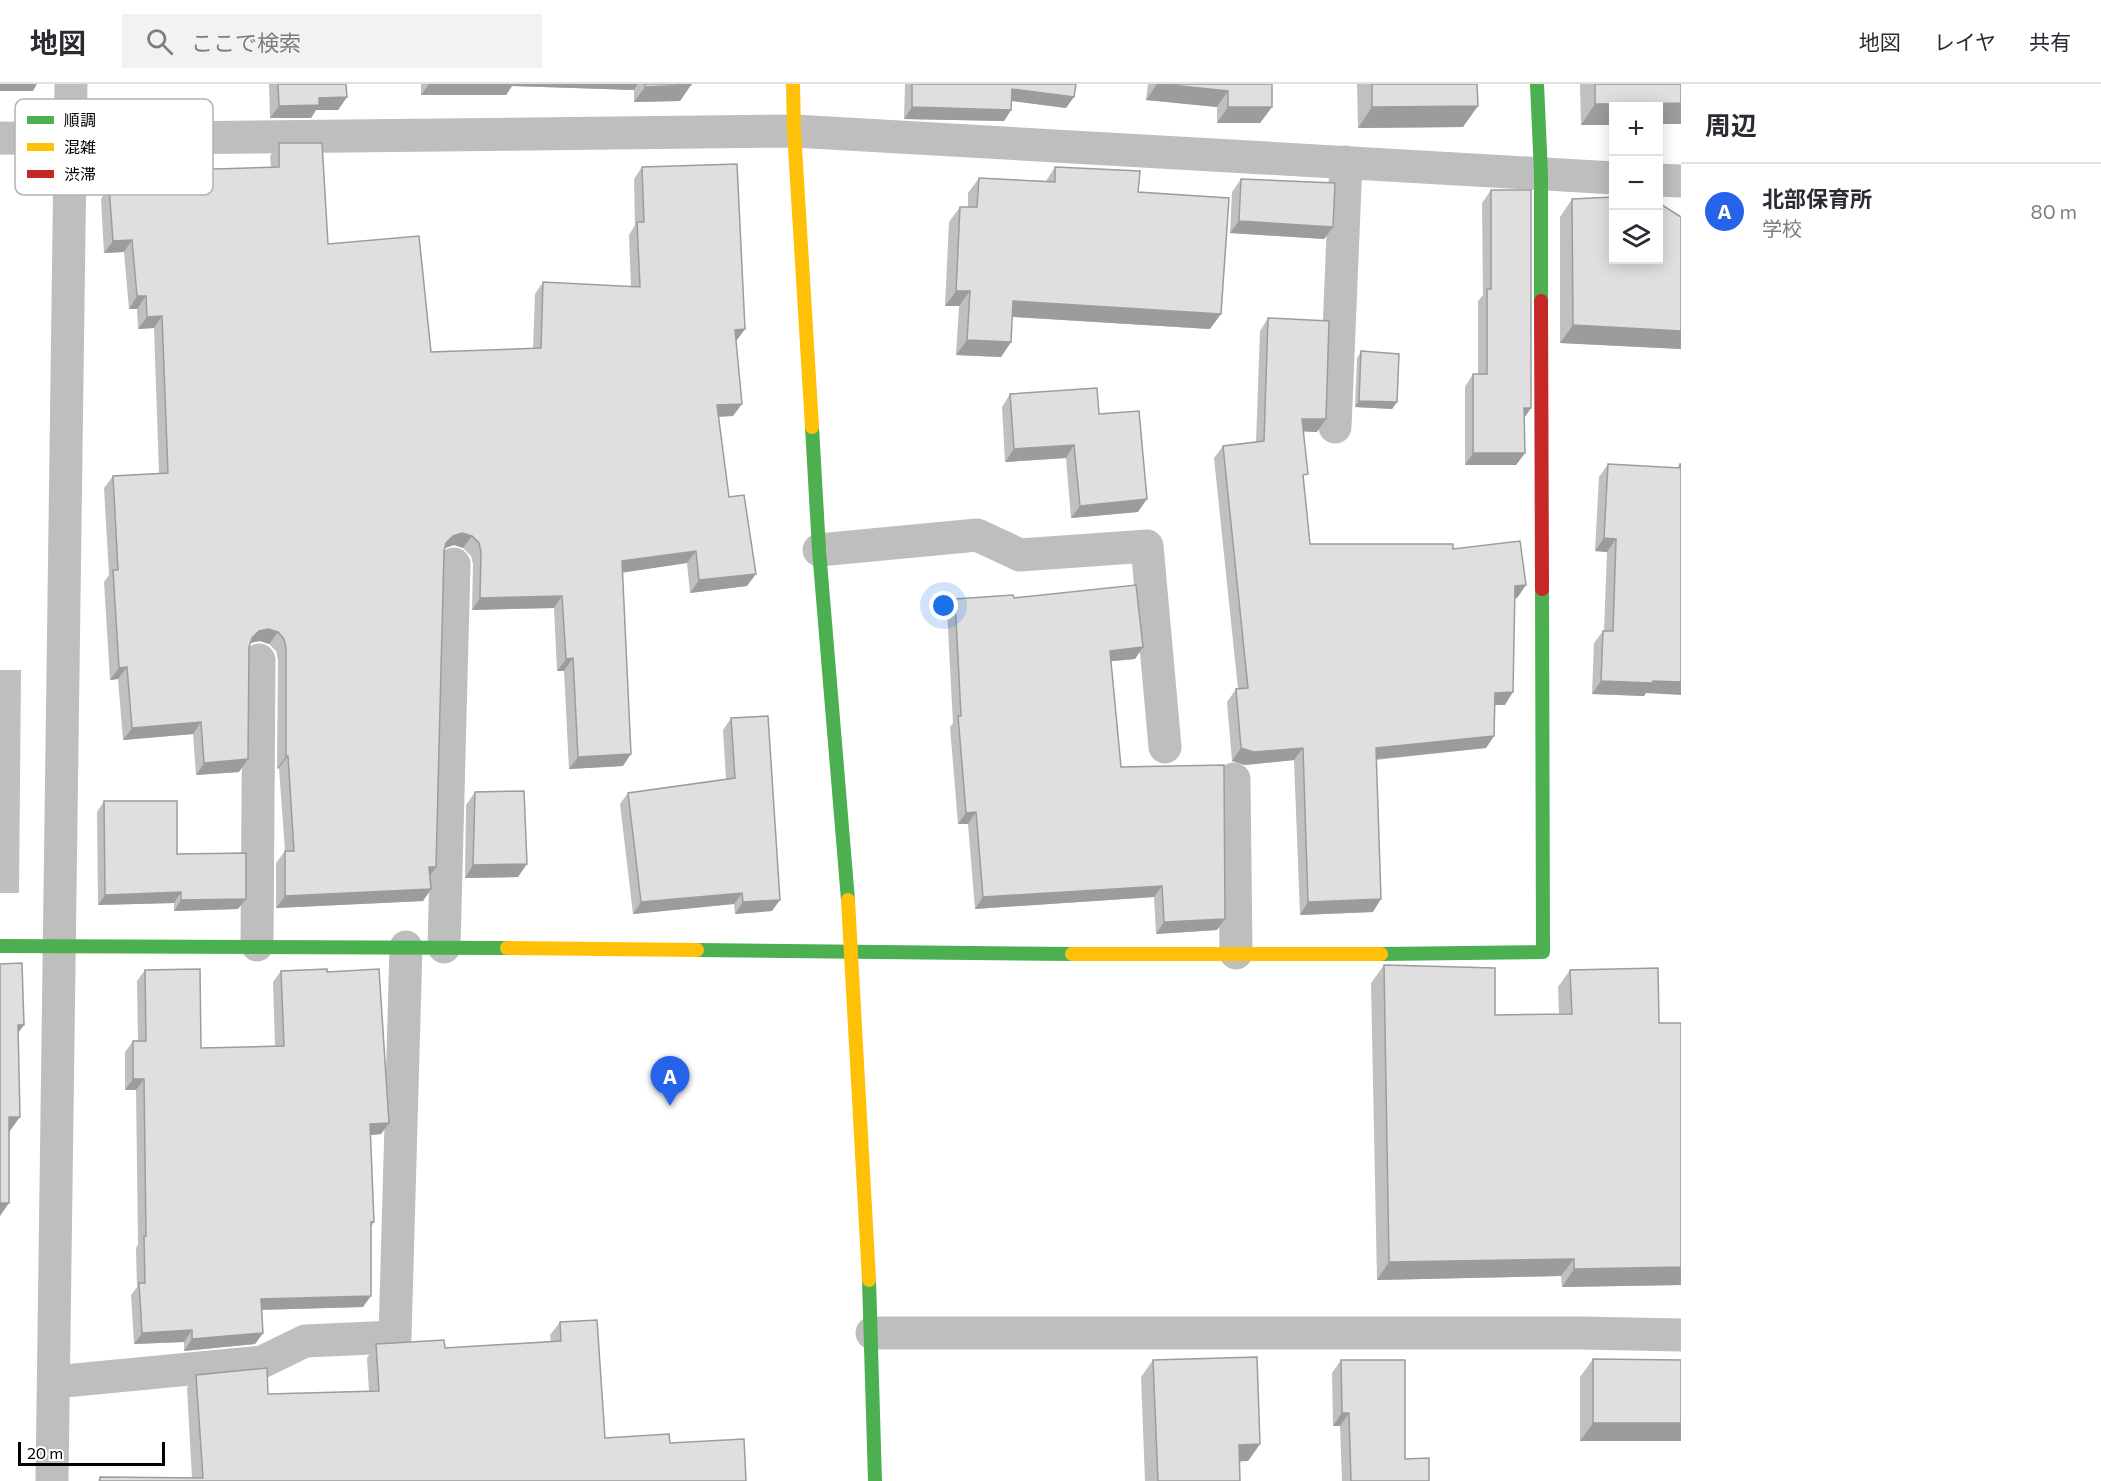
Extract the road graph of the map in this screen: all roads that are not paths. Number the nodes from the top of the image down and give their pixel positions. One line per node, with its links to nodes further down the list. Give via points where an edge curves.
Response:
1 (793, 84): 3 (street)
2 (1537, 84): 8 (street)
3 (794, 132): 6 (street); 7 (street); 14 (street)
4 (0, 138): 5 (street)
5 (15, 138)
6 (213, 138)
7 (1346, 162): 8 (street); 13 (street)
8 (1541, 174): 9 (street); 25 (street, via 1543,952)
9 (1609, 178)
10 (1663, 180): 11 (street)
11 (1681, 181)
12 (70, 195): 21 (street)
13 (1335, 427)
14 (819, 550): 17 (street, via 977,535 1020,555 1147,546); 24 (street)
15 (454, 564): 23 (street)
16 (259, 660): 19 (street)
17 (1166, 747)
18 (1234, 778): 25 (street)
19 (257, 945): 21 (street); 22 (street)
20 (0, 946): 21 (street)
21 (61, 946): 28 (street)
22 (406, 946): 23 (street); 28 (street, via 394,1336 305,1341 262,1362)
23 (444, 947): 24 (street)
24 (852, 952): 25 (street); 26 (street)
25 (1236, 953)
26 (872, 1333): 27 (street); 30 (street)
27 (1681, 1335)
28 (54, 1382): 29 (street)
29 (52, 1481)
30 (875, 1481)

